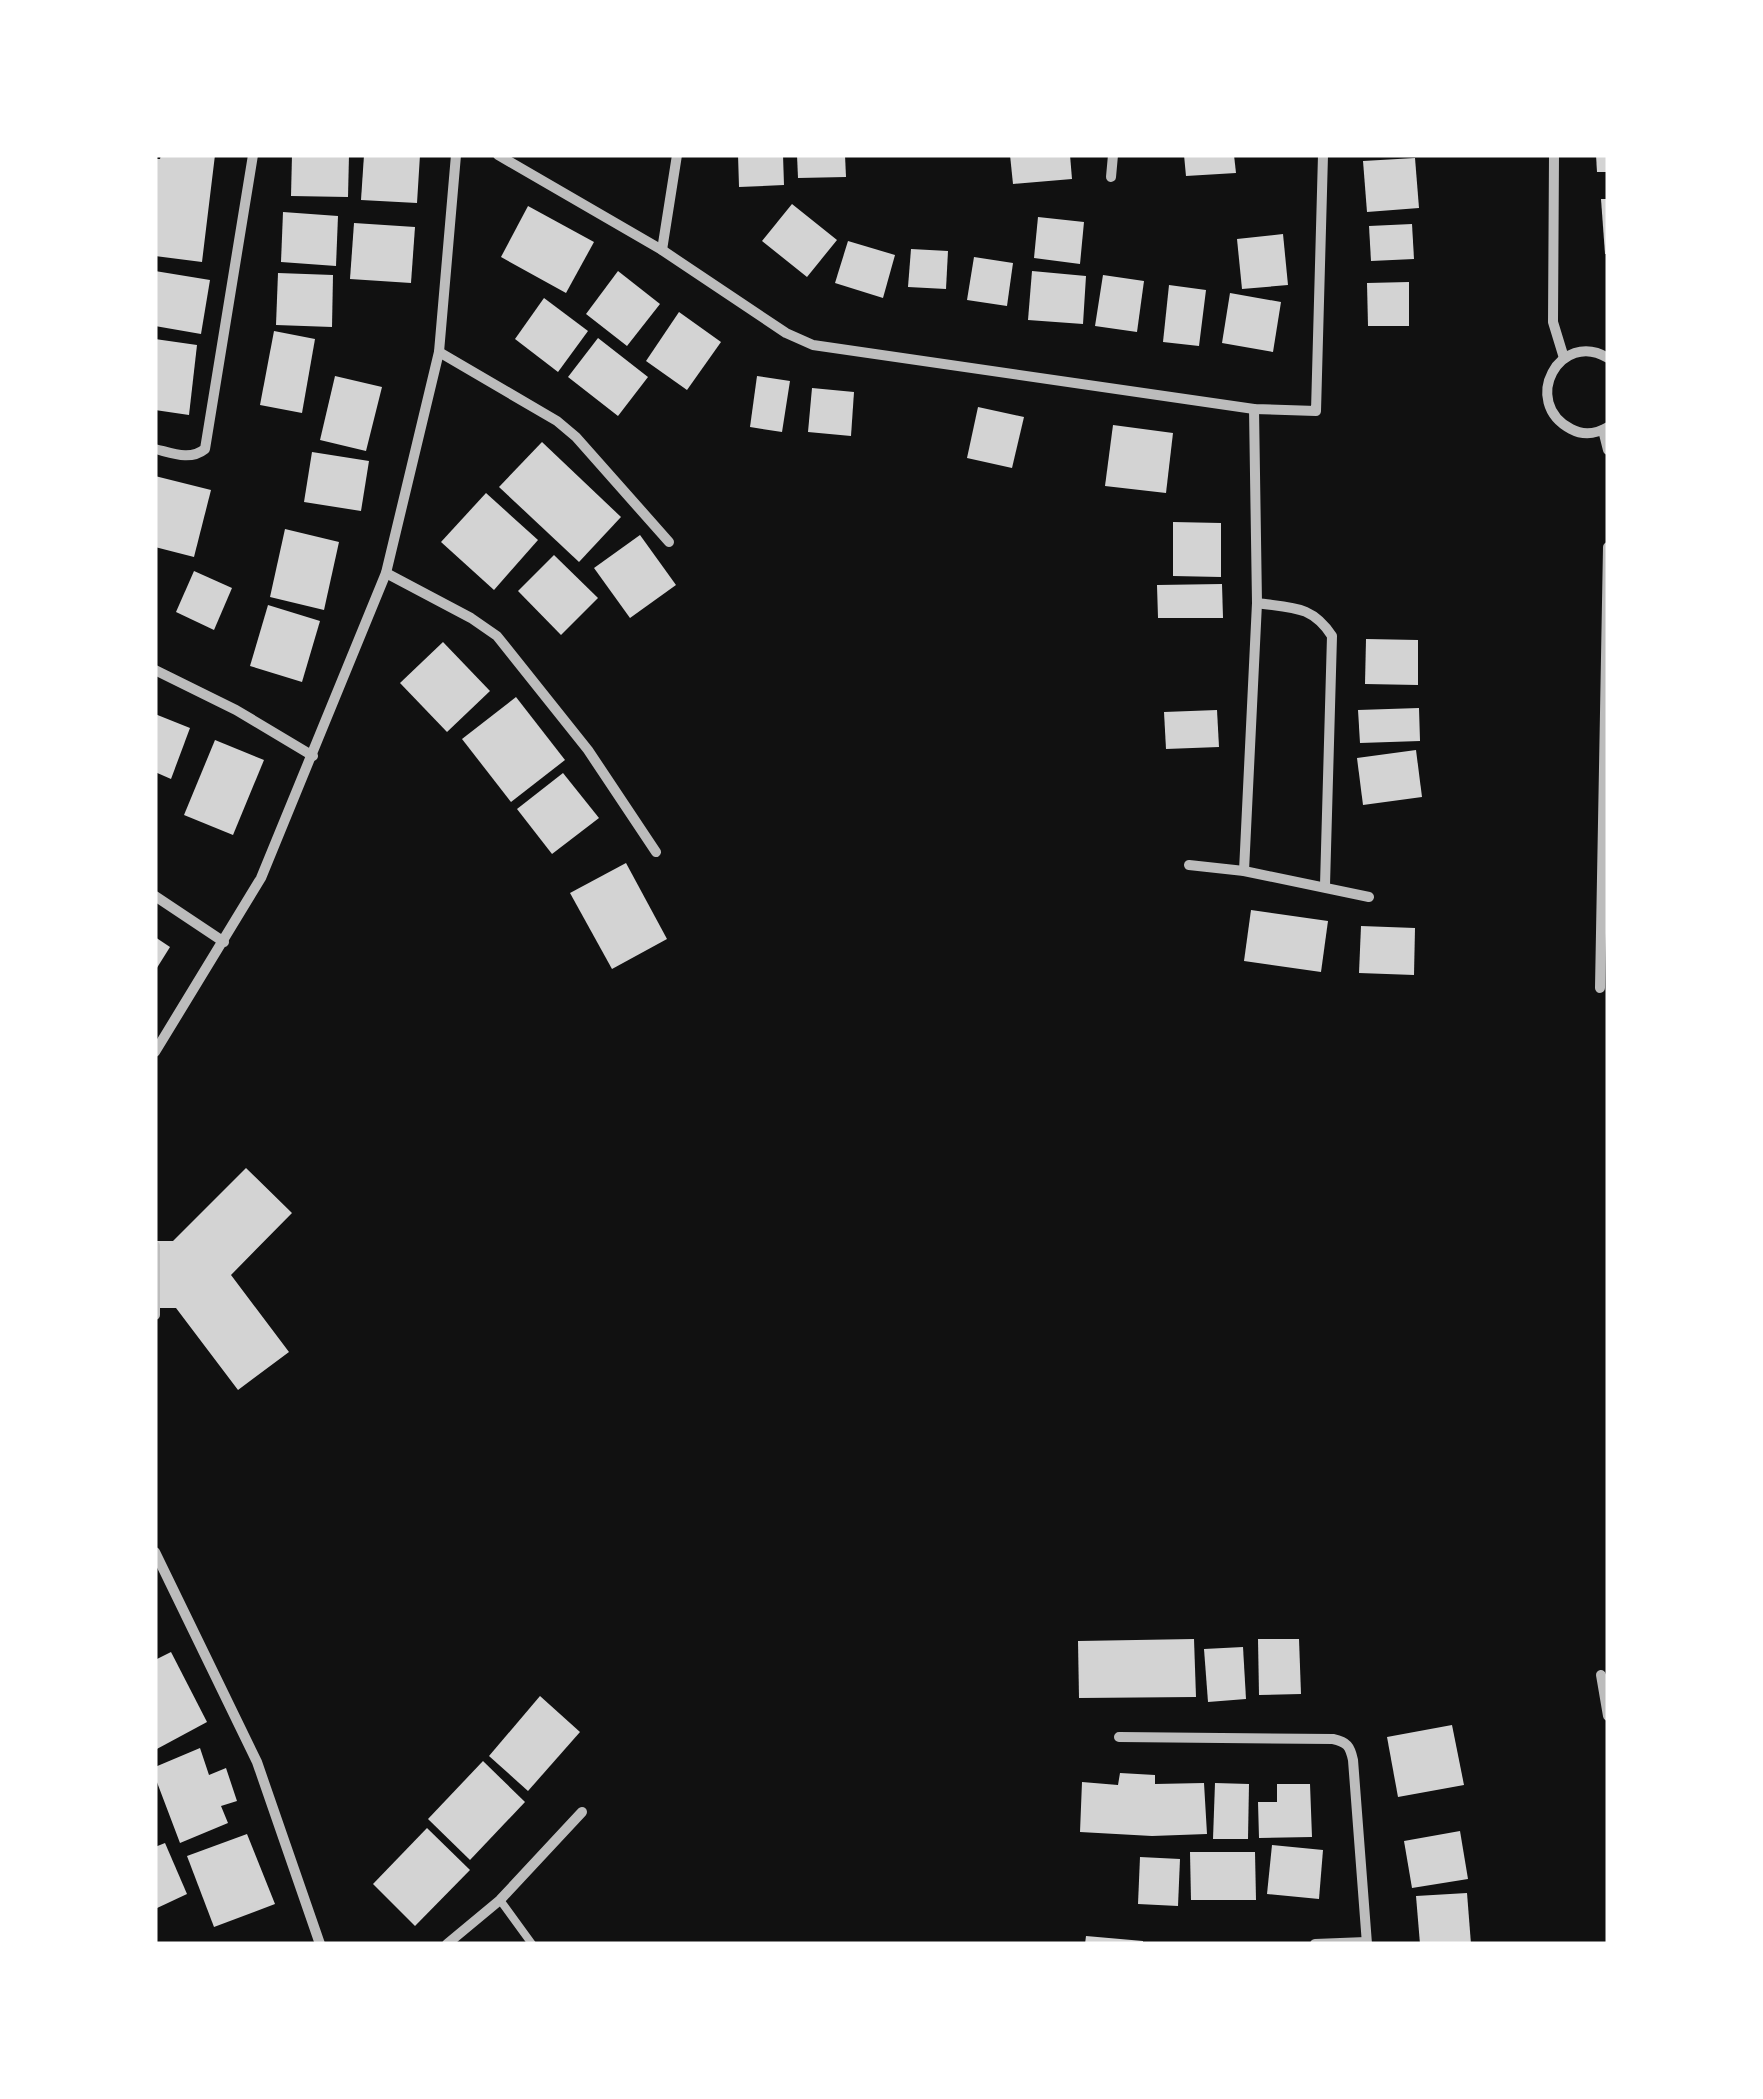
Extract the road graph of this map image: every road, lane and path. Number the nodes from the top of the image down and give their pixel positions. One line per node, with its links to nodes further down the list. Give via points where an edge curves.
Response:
1 (253, 155): 15 (street, via 205,448 186,456)
2 (456, 155): 10 (street)
3 (498, 155): 9 (street)
4 (678, 155): 9 (street)
5 (1113, 155): 8 (street)
6 (1323, 155): 13 (street, via 1316,412)
7 (1554, 155): 11 (street, via 1553,322)
8 (1112, 177)
9 (662, 250): 13 (street, via 813,344)
10 (439, 352): 17 (street, via 557,421); 19 (street)
11 (1564, 358): 12 (street, via 1588,352); 14 (street, via 1549,376 1551,410 1576,432)
12 (1608, 358)
13 (1254, 409): 20 (street)
14 (1606, 429): 16 (street)
15 (155, 449)
16 (1608, 450)
17 (669, 542)
18 (1608, 546): 29 (street)
19 (386, 573): 22 (street); 23 (street, via 497,636 580,739)
20 (1257, 603): 25 (street); 26 (street, via 1320,617 1332,636)
21 (155, 670): 22 (street)
22 (313, 756): 30 (street, via 261,878)
23 (656, 852)
24 (1189, 864): 25 (street)
25 (1244, 870): 26 (street)
26 (1325, 885): 28 (street)
27 (155, 896): 30 (street)
28 (1369, 897)
29 (1605, 918): 31 (street)
30 (224, 942): 32 (street)
31 (1600, 988)
32 (155, 1052)
33 (155, 1246): 34 (street)
34 (155, 1316)
35 (155, 1552): 42 (street, via 257,1762)
36 (1601, 1674): 37 (street)
37 (1608, 1716)
38 (1118, 1737): 41 (street, via 1345,1742 1353,1760)
39 (582, 1812): 40 (street)
40 (500, 1900): 43 (street); 44 (lane)
41 (1366, 1943): 45 (street)
42 (320, 1944)
43 (447, 1944)
44 (532, 1944)
45 (1316, 1944)

